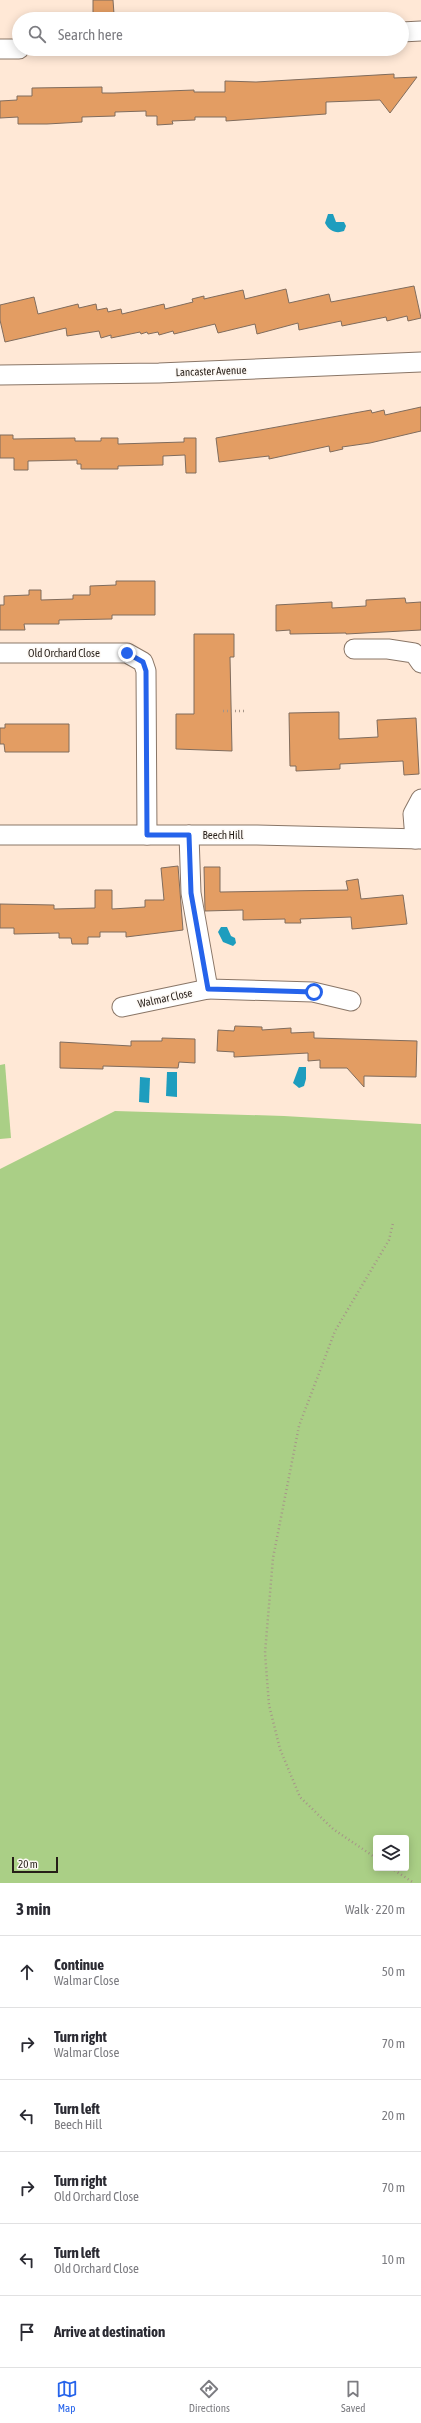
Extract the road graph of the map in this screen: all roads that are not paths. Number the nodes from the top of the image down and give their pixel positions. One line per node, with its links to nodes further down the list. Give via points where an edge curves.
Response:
1 (409, 32): 2 (street)
2 (421, 32)
3 (0, 49): 4 (street)
4 (12, 49)
5 (421, 362): 6 (street, Lancaster Avenue, via 159,373)
6 (0, 375)
7 (354, 648): 9 (street, via 414,653)
8 (0, 653): 12 (street, Old Orchard Close, via 127,653 143,662 146,671)
9 (421, 663)
10 (421, 799): 14 (street, via 413,814)
11 (0, 835): 12 (street, Beech Hill)
12 (147, 835): 13 (street, Beech Hill)
13 (189, 835): 14 (street, Beech Hill); 15 (street, Walmar Close, via 191,893)
14 (418, 839)
15 (208, 989): 16 (street, Walmar Close, via 314,992); 17 (street, Walmar Close)
16 (351, 1001)
17 (122, 1007)

